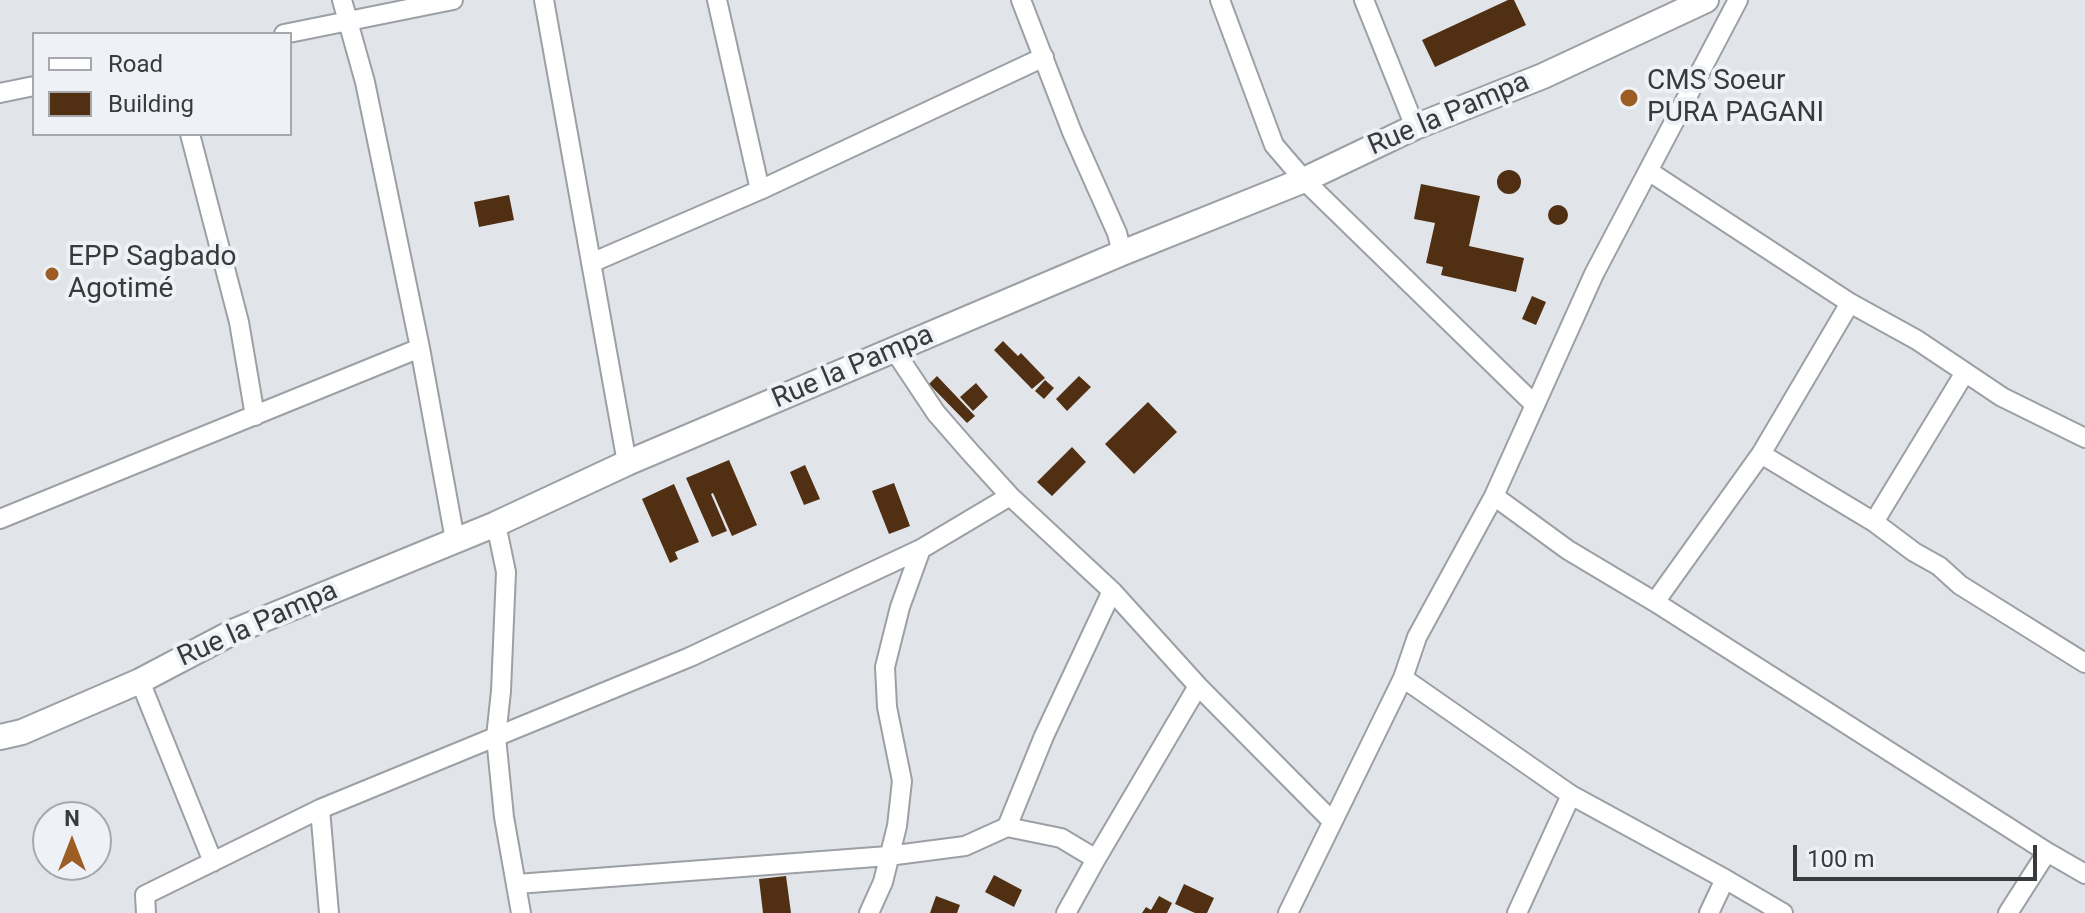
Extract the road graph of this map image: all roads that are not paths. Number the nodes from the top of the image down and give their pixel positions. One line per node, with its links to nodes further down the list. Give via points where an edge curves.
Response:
1 (342, 0): 10 (street)
2 (453, 0): 10 (street)
3 (544, 0): 21 (street)
4 (717, 0): 19 (street)
5 (1021, 0): 12 (street)
6 (1220, 0): 18 (street, via 1274,145)
7 (1364, 0): 15 (street)
8 (1706, 0): 15 (street, Rue la Pampa, via 1543,76)
9 (1738, 0): 17 (street)
10 (347, 19): 11 (street); 23 (street)
11 (292, 32)
12 (1044, 57): 19 (street); 20 (street)
13 (32, 86): 14 (street)
14 (0, 93)
15 (1415, 127): 18 (street, Rue la Pampa)
16 (191, 136): 27 (street, via 239,322)
17 (1650, 172): 22 (street); 26 (street, via 1594,274)
18 (1304, 180): 20 (street, Rue la Pampa); 26 (street)
19 (760, 190): 21 (street)
20 (1122, 253): 24 (street, Rue la Pampa)
21 (591, 263): 30 (street)
22 (1850, 303): 25 (street); 29 (street)
23 (420, 348): 27 (street); 36 (street)
24 (894, 350): 30 (street, Rue la Pampa); 31 (street, via 936,413)
25 (1967, 374): 28 (street); 34 (street)
26 (1534, 404): 32 (street)
27 (255, 416): 33 (street)
28 (2085, 438)
29 (1761, 454): 34 (street); 39 (street)
30 (627, 463): 35 (street, Rue la Pampa)
31 (1010, 496): 37 (street); 38 (street)
32 (1494, 496): 39 (street, via 1568,550); 41 (street, via 1417,637)
33 (0, 519)
34 (1874, 522): 40 (street, via 1960,585)
35 (496, 524): 36 (street, Rue la Pampa); 45 (street, via 506,572)
36 (455, 540): 42 (street, Rue la Pampa, via 235,631)
37 (921, 549): 45 (street, via 690,657); 51 (street, via 885,667 902,781)
38 (1112, 591): 43 (street); 49 (street)
39 (1655, 602): 50 (street)
40 (2085, 663)
41 (1403, 678): 46 (street); 48 (street)
42 (140, 681): 44 (street, Rue la Pampa); 53 (street)
43 (1198, 686): 48 (street); 52 (street)
44 (0, 737)
45 (496, 737): 47 (street); 56 (street)
46 (1571, 795): 55 (street); 63 (street)
47 (320, 809): 53 (street); 58 (street)
48 (1332, 821): 62 (street)
49 (1007, 827): 51 (street, via 965,846); 52 (street, via 1061,838)
50 (2047, 852): 54 (street); 66 (street)
51 (888, 856): 56 (street); 60 (street)
52 (1096, 859): 61 (street)
53 (213, 862): 57 (street, via 145,895)
54 (2083, 867)
55 (1725, 879): 64 (street); 65 (street)
56 (517, 884): 59 (street)
57 (146, 913)
58 (329, 913)
59 (521, 913)
60 (869, 913)
61 (1066, 913)
62 (1288, 913)
63 (1517, 913)
64 (1709, 913)
65 (1783, 913)
66 (2008, 913)

